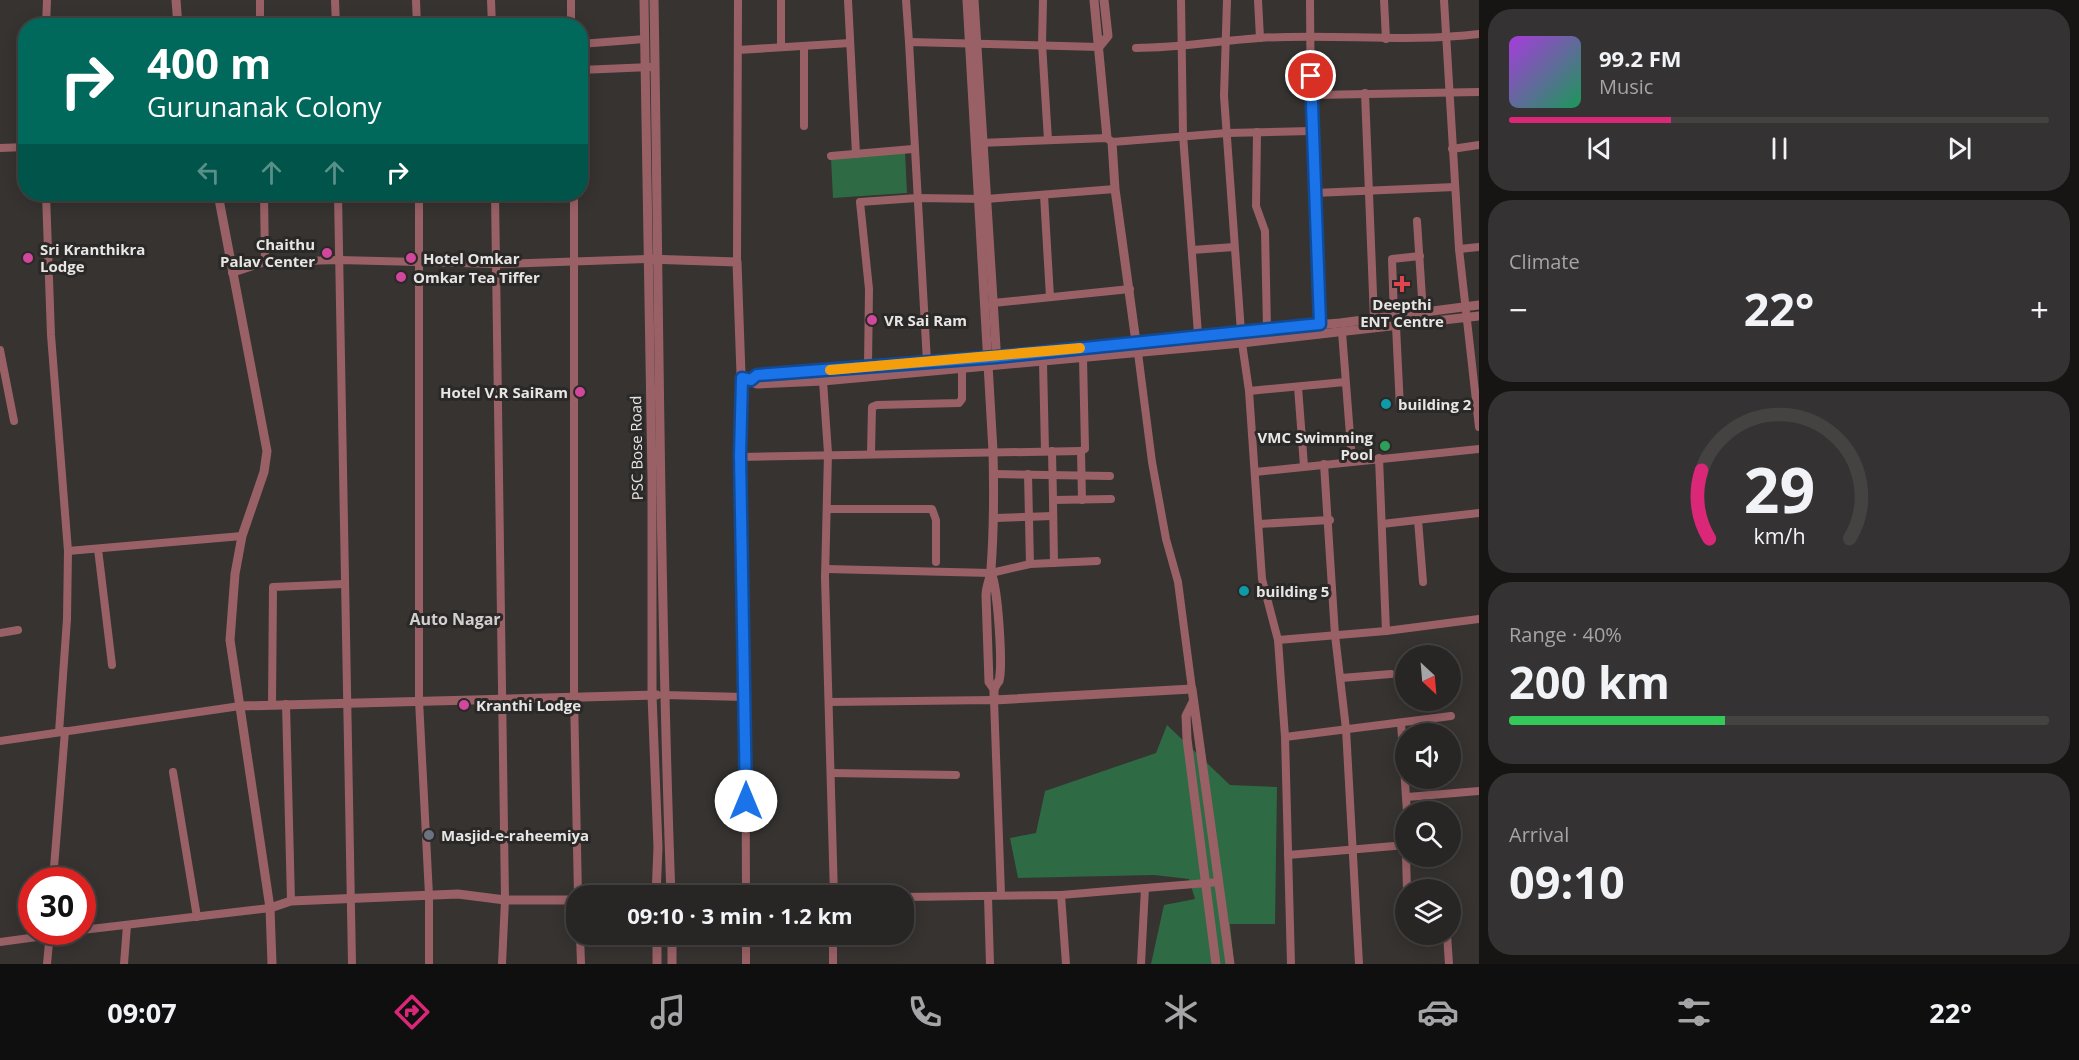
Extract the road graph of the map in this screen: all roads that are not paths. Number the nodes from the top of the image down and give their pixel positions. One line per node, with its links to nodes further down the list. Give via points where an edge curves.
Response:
1 (47, 0): 25 (street)
2 (176, 0): 26 (street)
3 (260, 0): 27 (street)
4 (335, 0): 28 (street)
5 (416, 0): 29 (street)
6 (491, 0): 30 (street)
7 (571, 0): 31 (street)
8 (644, 0): 36 (street, PSC Bose Road)
9 (654, 0): 50 (street, PSC Bose Road)
10 (738, 0): 49 (street)
11 (781, 0): 45 (street)
12 (848, 0): 41 (street)
13 (906, 0): 38 (street)
14 (967, 0): 43 (street)
15 (974, 0): 43 (street)
16 (1043, 0): 42 (street)
17 (1094, 0): 46 (street)
18 (1104, 0): 46 (street, via 1108,36)
19 (1181, 0): 48 (street)
20 (1227, 0): 39 (street)
21 (1258, 0): 33 (street)
22 (1310, 0): 34 (street)
23 (1384, 0): 37 (street)
24 (1444, 0): 35 (street)
25 (46, 18)
26 (177, 18)
27 (260, 18)
28 (336, 18)
29 (417, 18)
30 (492, 18)
31 (571, 18)
32 (1479, 34): 35 (street)
33 (1260, 38): 34 (street); 39 (street)
34 (1309, 38): 37 (street); 55 (street)
35 (1446, 38): 37 (street); 56 (street)
36 (645, 39): 40 (street); 51 (street, PSC Bose Road)
37 (1386, 39)
38 (909, 42): 43 (street); 68 (street)
39 (1227, 42): 48 (street); 60 (street)
40 (588, 43)
41 (850, 43): 44 (street); 70 (street)
42 (1042, 44): 43 (street); 46 (street); 62 (street)
43 (973, 45): 64 (street)
44 (804, 46): 45 (street); 57 (street)
45 (781, 47): 49 (street)
46 (1099, 47): 63 (street)
47 (1136, 48): 48 (street)
48 (1181, 48): 61 (street)
49 (738, 50): 96 (street)
50 (655, 66): 51 (street); 94 (street, PSC Bose Road)
51 (644, 67): 52 (street); 92 (street, PSC Bose Road)
52 (588, 70)
53 (1479, 92): 56 (street)
54 (1365, 93): 55 (street); 56 (street); 74 (street)
55 (1313, 94): 58 (street)
56 (1448, 94): 69 (street)
57 (804, 126)
58 (1311, 131): 59 (street); 75 (street)
59 (1257, 132): 60 (street); 112 (street, via 1256,206 1264,231)
60 (1227, 133): 61 (street); 87 (street)
61 (1184, 135): 63 (street); 90 (street)
62 (1048, 140): 63 (street); 64 (street)
63 (1109, 140): 73 (street)
64 (980, 143): 78 (street)
65 (1479, 145): 69 (street)
66 (18, 147): 67 (street)
67 (0, 148)
68 (913, 149): 70 (street); 77 (street)
69 (1452, 149): 72 (street)
70 (855, 154): 71 (street)
71 (831, 156)
72 (1455, 187): 74 (street); 89 (street)
73 (1115, 189): 76 (street); 101 (street)
74 (1369, 191): 75 (street); 109 (street)
75 (1314, 193): 111 (street)
76 (1044, 195): 78 (street); 102 (street)
77 (917, 198): 78 (street); 121 (street); 124 (street, via 860,202 869,289)
78 (982, 199): 103 (street); 122 (street)
79 (46, 201): 166 (street, via 51,334)
80 (219, 201): 100 (street)
81 (264, 201): 95 (street)
82 (338, 201): 93 (street)
83 (419, 201): 98 (street)
84 (495, 201): 99 (street)
85 (573, 201): 97 (street)
86 (1417, 221): 91 (street)
87 (1234, 247): 90 (street); 113 (street)
88 (1479, 247): 89 (street)
89 (1459, 249): 105 (street)
90 (1192, 250): 115 (street)
91 (1420, 256): 106 (street); 110 (street, via 1392,259)
92 (647, 259): 94 (street); 97 (street); 186 (street, PSC Bose Road)
93 (339, 260): 95 (street); 98 (street); 174 (street)
94 (660, 260): 96 (street); 187 (street, PSC Bose Road)
95 (265, 262): 100 (street)
96 (737, 262): 126 (street)
97 (574, 263): 99 (street); 185 (street)
98 (419, 264): 99 (street); 190 (street)
99 (497, 264): 189 (street)
100 (232, 273): 164 (street, via 267,451)
101 (1130, 290): 102 (street); 116 (street)
102 (1050, 297): 103 (street)
103 (993, 303): 122 (street)
104 (1479, 304): 105 (street)
105 (1466, 306): 106 (street); 108 (street)
106 (1424, 313): 110 (street)
107 (1479, 316): 108 (street)
108 (1466, 318): 110 (street); 130 (street)
109 (1374, 320): 110 (street); 111 (street)
110 (1395, 322): 114 (street); 132 (street)
111 (1320, 324): 112 (street)
112 (1267, 329): 113 (street)
113 (1237, 332): 115 (street); 117 (street)
114 (1342, 332): 117 (street); 128 (street)
115 (1198, 334): 116 (street)
116 (1136, 342): 122 (street)
117 (1238, 344): 119 (street); 131 (street)
118 (0, 350): 133 (street)
119 (1138, 353): 120 (street); 184 (street, via 1152,462 1178,582)
120 (1083, 358): 123 (street); 138 (street, via 1085,449)
121 (927, 362): 122 (street); 124 (street)
122 (993, 362): 123 (street); 125 (street); 136 (street)
123 (1043, 362): 137 (street)
124 (868, 366): 126 (street)
125 (962, 369): 127 (street); 140 (street, via 959,403 872,407)
126 (747, 379): 127 (street, via 757,384); 141 (street)
127 (823, 381): 139 (street)
128 (1345, 382): 129 (street); 143 (street)
129 (1298, 387): 131 (street); 145 (street)
130 (1477, 387): 134 (street)
131 (1248, 391): 146 (street)
132 (1400, 408)
133 (14, 421)
134 (1479, 427)
135 (1479, 449): 142 (street)
136 (993, 451): 137 (street); 140 (street); 147 (street)
137 (1048, 451): 138 (street); 149 (street)
138 (1081, 451): 150 (street)
139 (828, 453): 140 (street); 141 (street); 155 (street)
140 (871, 453)
141 (740, 456): 188 (street)
142 (1379, 458): 143 (street); 163 (street)
143 (1352, 461): 144 (street)
144 (1324, 464): 145 (street); 160 (street)
145 (1304, 466): 146 (street)
146 (1255, 472): 162 (street)
147 (994, 474): 148 (street); 159 (street)
148 (1028, 474): 149 (street); 158 (street)
149 (1053, 475): 150 (street); 153 (street)
150 (1081, 475): 151 (street); 154 (street)
151 (1110, 476)
152 (1111, 499): 154 (street)
153 (1053, 500): 154 (street); 157 (street)
154 (1082, 500)
155 (827, 509): 168 (street, via 932,508 936,520); 171 (street)
156 (1479, 513): 161 (street)
157 (1053, 516): 158 (street); 169 (street)
158 (1029, 517): 159 (street); 170 (street)
159 (995, 518): 172 (street)
160 (1330, 520): 162 (street); 179 (street)
161 (1418, 520): 163 (street); 173 (street)
162 (1259, 524): 180 (street, via 1262,579)
163 (1382, 524): 177 (street)
164 (243, 536): 165 (street); 197 (street, via 230,640)
165 (98, 549): 166 (street); 181 (street)
166 (68, 551): 202 (street)
167 (1097, 561): 169 (street)
168 (936, 562)
169 (1054, 563): 170 (street)
170 (1030, 564): 172 (street)
171 (826, 569): 172 (street); 193 (street)
172 (991, 573): 191 (street, via 986,583 986,651 988,682 994,688)
173 (1423, 582)
174 (344, 584): 192 (street); 195 (street, via 273,587)
175 (1479, 619): 177 (street)
176 (18, 630): 178 (street)
177 (1386, 631): 179 (street)
178 (0, 633)
179 (1335, 635): 180 (street); 183 (street)
180 (1278, 640): 203 (street)
181 (112, 665)
182 (1391, 674): 183 (street)
183 (1341, 678): 201 (street)
184 (1192, 689): 191 (street); 194 (street)
185 (574, 695): 186 (street); 189 (street); 218 (street)
186 (652, 695): 187 (street); 219 (street, PSC Bose Road)
187 (663, 695): 188 (street); 220 (street, PSC Bose Road)
188 (745, 697): 221 (street)
189 (501, 698): 190 (street); 230 (street)
190 (419, 700): 192 (street); 225 (street)
191 (994, 700): 193 (street); 224 (street)
192 (346, 702): 196 (street); 229 (street)
193 (829, 702): 206 (street)
194 (1193, 702): 216 (street); 217 (street, via 1186,716)
195 (273, 704): 196 (street); 197 (street)
196 (286, 704): 232 (street)
197 (240, 706): 202 (street); 233 (street)
198 (1450, 716): 199 (street)
199 (1401, 723)
200 (1395, 724): 201 (street)
201 (1346, 729): 203 (street); 213 (street)
202 (62, 731): 204 (street); 215 (street)
203 (1285, 737): 214 (street)
204 (0, 741)
205 (173, 772): 234 (street)
206 (831, 773): 207 (street); 222 (street)
207 (956, 775)
208 (1406, 789): 210 (street)
209 (1479, 791): 210 (street)
210 (1407, 797): 211 (street)
211 (1407, 801)
212 (1395, 846): 213 (street)
213 (1354, 849): 214 (street); 263 (street)
214 (1288, 855): 262 (street)
215 (54, 867)
216 (1219, 882): 217 (street); 261 (street)
217 (1206, 884): 223 (street); 260 (street)
218 (578, 885)
219 (656, 885)
220 (671, 885)
221 (746, 885)
222 (834, 885)
223 (1144, 888): 226 (street); 259 (street)
224 (1001, 894): 226 (street); 228 (street)
225 (429, 895): 229 (street); 230 (street); 250 (street)
226 (1062, 895): 258 (street)
227 (914, 897): 228 (street)
228 (988, 897): 257 (street)
229 (351, 898): 232 (street); 249 (street)
230 (505, 900): 231 (street); 251 (street)
231 (566, 900)
232 (291, 901): 233 (street)
233 (270, 908): 234 (street); 248 (street)
234 (197, 918): 235 (street)
235 (127, 925): 236 (street); 247 (street)
236 (96, 928)
237 (18, 939): 238 (street)
238 (0, 942)
239 (49, 945): 246 (street)
240 (580, 945): 252 (street)
241 (657, 945): 253 (street)
242 (672, 945): 254 (street)
243 (746, 945): 255 (street)
244 (833, 945): 256 (street)
245 (1447, 945): 264 (street)
246 (47, 964)
247 (124, 964)
248 (272, 964)
249 (352, 964)
250 (429, 964)
251 (502, 964)
252 (581, 964)
253 (657, 964)
254 (672, 964)
255 (746, 964)
256 (833, 964)
257 (990, 964)
258 (1066, 964)
259 (1141, 964)
260 (1216, 964)
261 (1230, 964)
262 (1291, 964)
263 (1359, 964)
264 (1449, 964)

